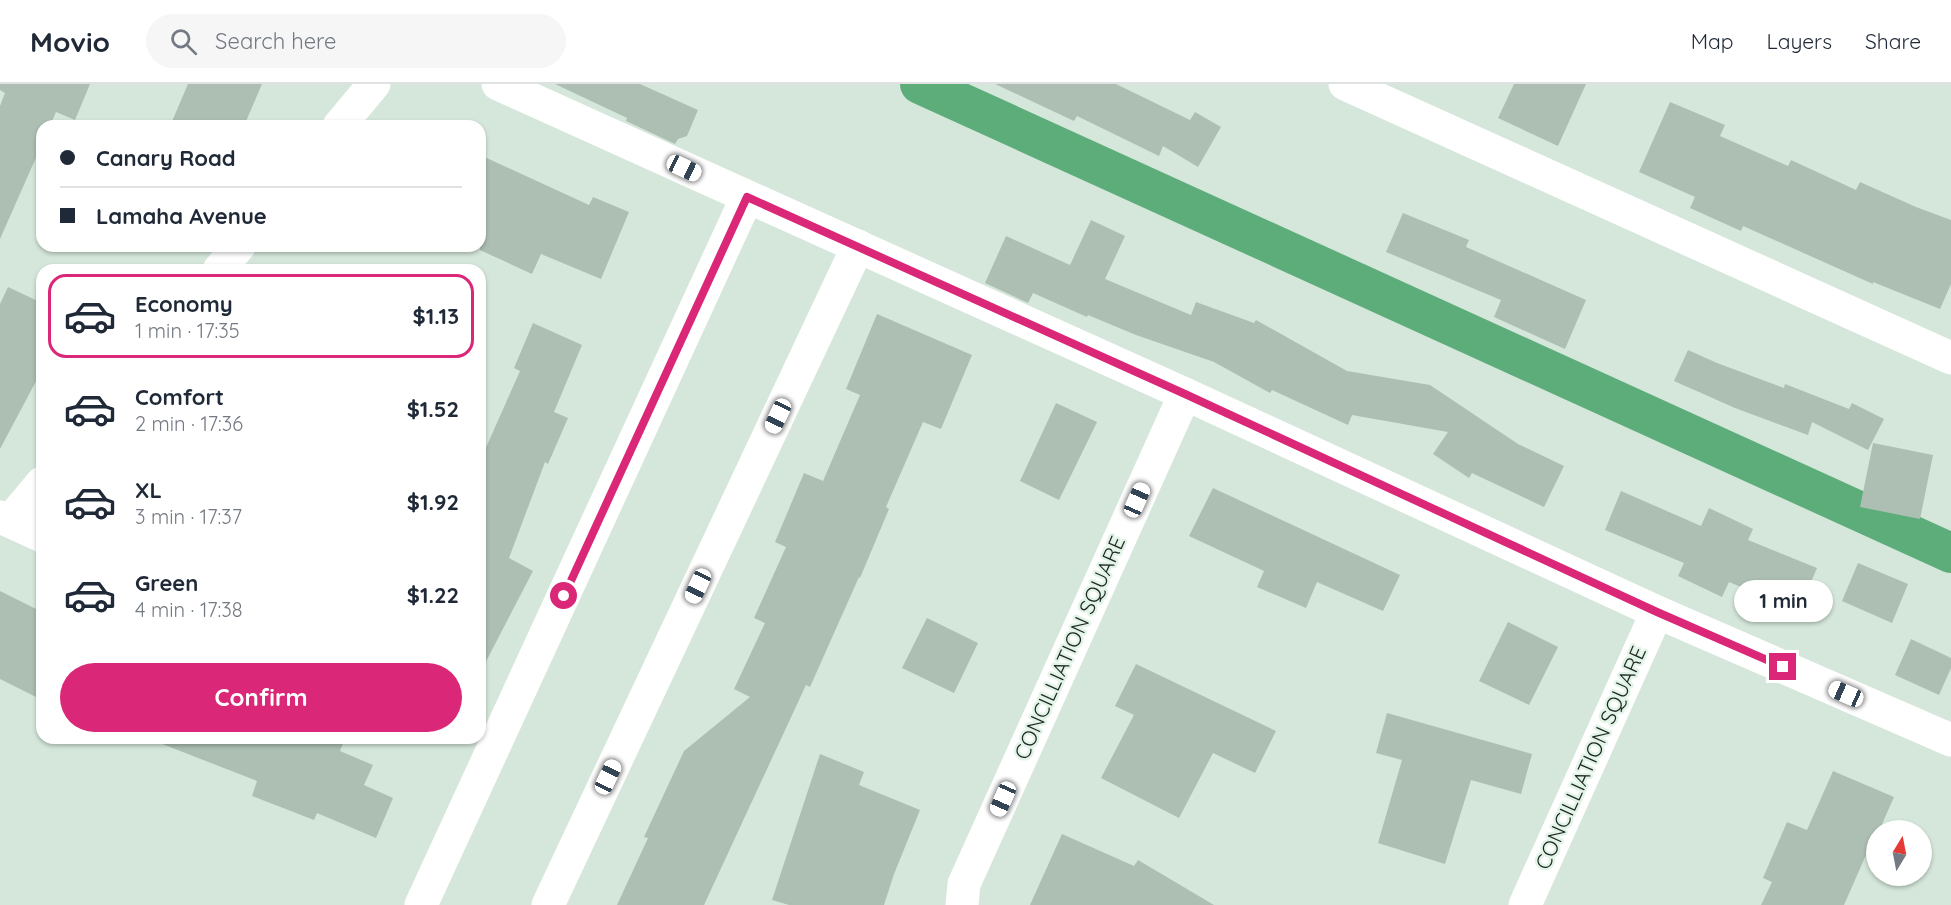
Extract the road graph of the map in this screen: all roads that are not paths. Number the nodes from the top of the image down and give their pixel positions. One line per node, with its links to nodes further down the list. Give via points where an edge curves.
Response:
1 (374, 84): 4 (street)
2 (498, 84): 5 (street)
3 (1345, 84): 9 (street)
4 (344, 120)
5 (747, 197): 6 (street); 15 (street)
6 (858, 246): 10 (street); 19 (street)
7 (234, 252): 8 (street)
8 (224, 264)
9 (1951, 358)
10 (1185, 394): 14 (street); 20 (street, CONCILLIATION SQUARE, via 964,884)
11 (36, 489): 12 (street)
12 (5, 519): 13 (street)
13 (36, 533)
14 (1657, 612): 16 (street); 21 (street, CONCILLIATION SQUARE)
15 (488, 739)
16 (1951, 740)
17 (486, 744): 18 (street)
18 (421, 905)
19 (548, 905)
20 (962, 905)
21 (1525, 905)

